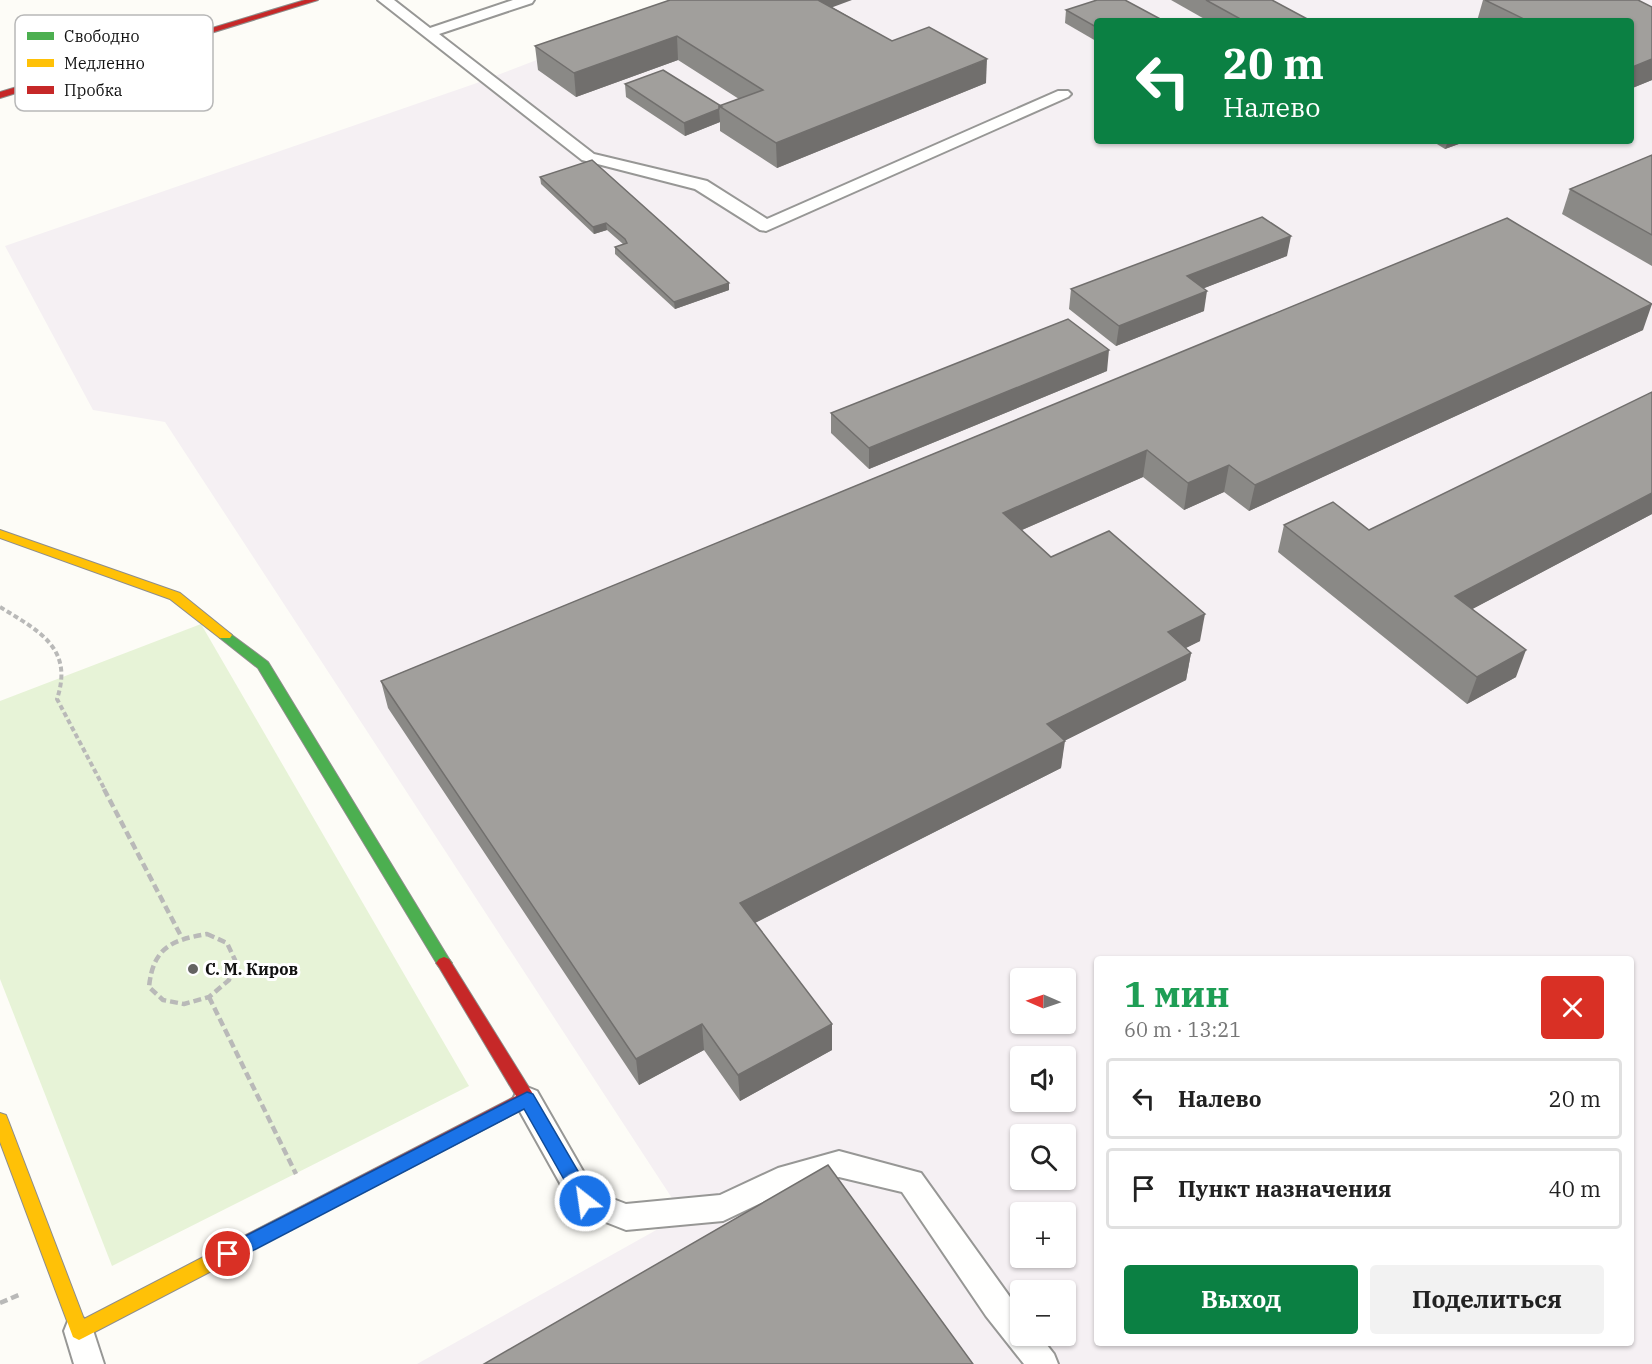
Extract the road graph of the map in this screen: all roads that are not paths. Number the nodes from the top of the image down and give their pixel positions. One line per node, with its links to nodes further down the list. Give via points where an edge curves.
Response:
1 (314, 0): 4 (street)
2 (385, 0): 5 (lane)
3 (527, 0): 5 (lane)
4 (213, 31)
5 (428, 33): 7 (lane, via 588,157 700,185 766,225)
6 (15, 90): 8 (street)
7 (1063, 94)
8 (0, 95)
9 (0, 534): 10 (street, via 175,596 263,665)
10 (527, 1100): 13 (street); 15 (lane, via 585,1201 626,1217 723,1208 778,1181 839,1164 911,1182 997,1306)
11 (0, 1120): 12 (street)
12 (5, 1150): 13 (street)
13 (79, 1331): 14 (lane)
14 (89, 1364)
15 (1043, 1364)

